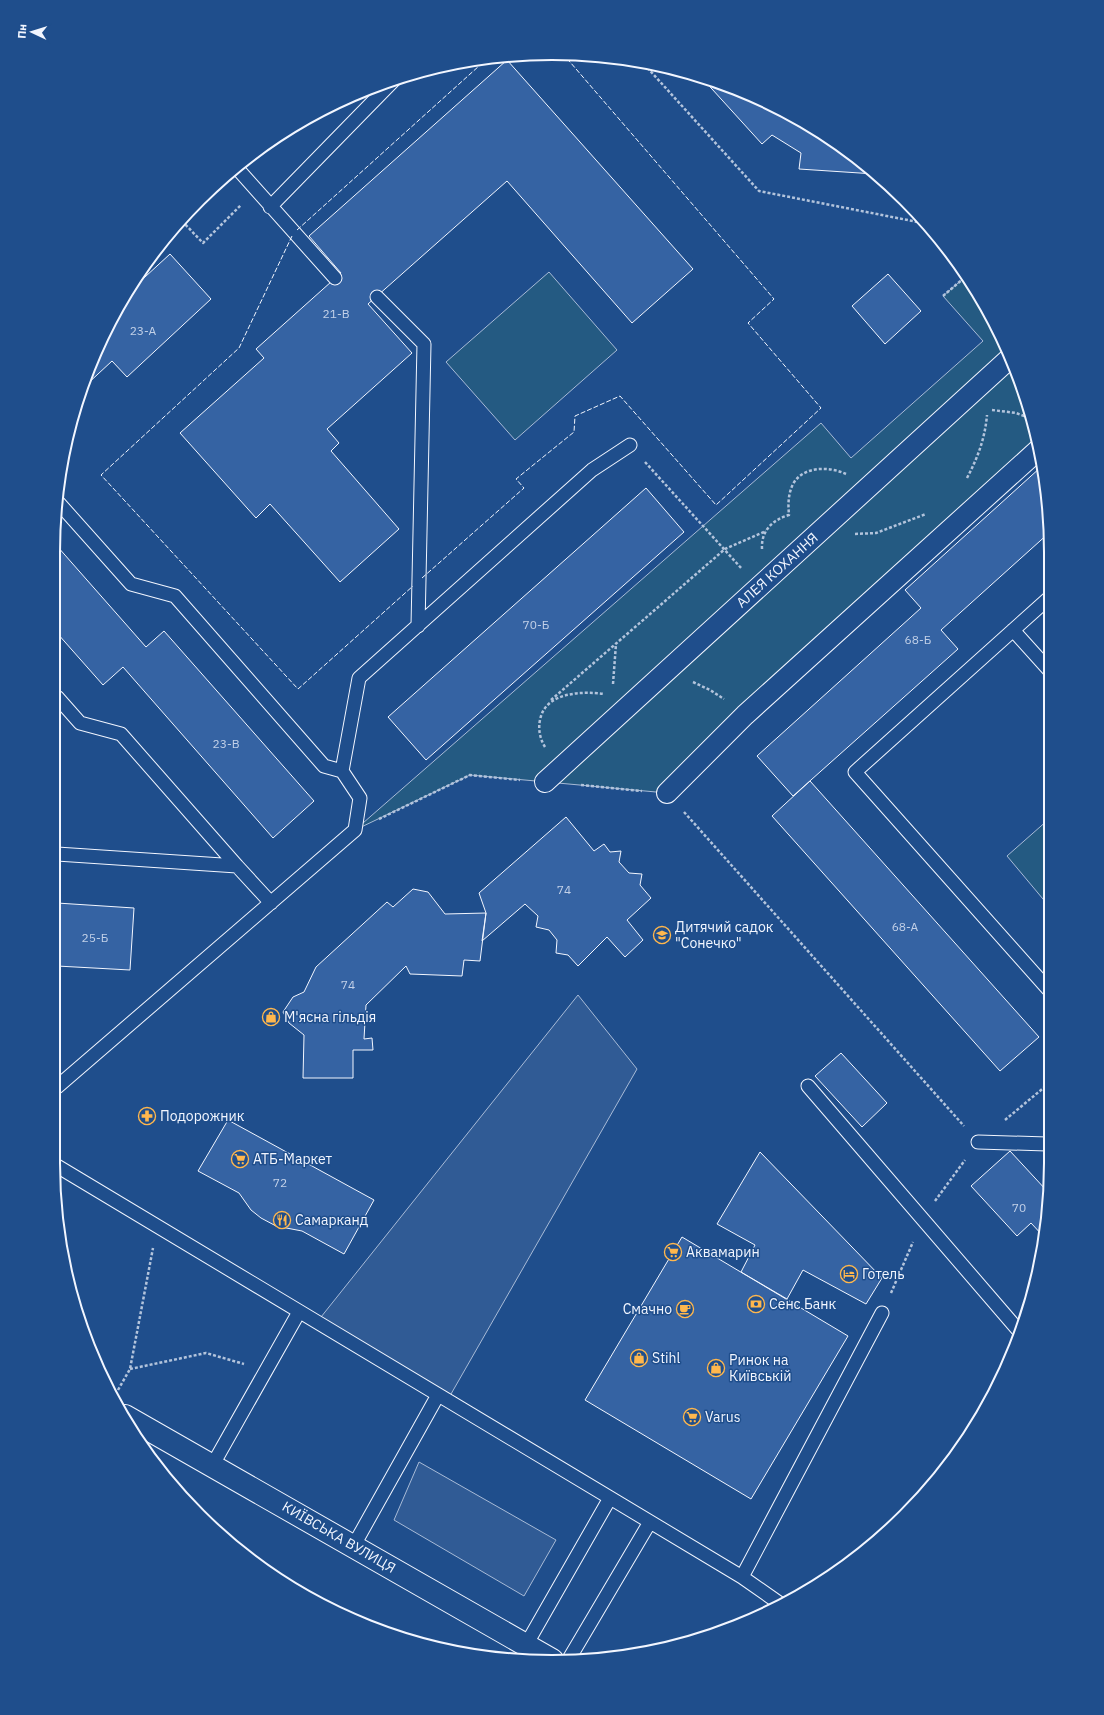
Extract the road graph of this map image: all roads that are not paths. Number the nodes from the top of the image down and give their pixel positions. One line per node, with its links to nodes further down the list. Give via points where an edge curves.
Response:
1 (385, 89): 3 (lane)
2 (240, 172): 3 (lane)
3 (270, 206): 4 (lane)
4 (335, 278)
5 (377, 297): 11 (lane, via 424,344)
6 (1006, 362): 16 (street, АЛЕЯ КОХАННЯ)
7 (630, 445): 11 (lane, via 592,470)
8 (1034, 453): 17 (street, via 745,715)
9 (62, 506): 15 (lane, via 130,584 175,596 324,766)
10 (1044, 602): 12 (lane)
11 (418, 626): 15 (lane, via 359,678)
12 (1013, 630): 13 (lane); 21 (lane, via 855,772)
13 (1044, 664)
14 (60, 700): 19 (lane, via 80,723 121,734)
15 (342, 771): 20 (lane, via 360,798 355,830)
16 (545, 782)
17 (667, 793)
18 (60, 854): 19 (lane)
19 (237, 866): 20 (lane)
20 (271, 903): 22 (lane)
21 (1044, 984)
22 (60, 1084)
23 (808, 1086): 29 (lane)
24 (978, 1142): 25 (lane)
25 (1044, 1144)
26 (60, 1168): 27 (lane)
27 (299, 1312): 30 (lane); 32 (lane)
28 (882, 1313): 36 (lane)
29 (1016, 1327)
30 (438, 1395): 33 (lane); 35 (lane)
31 (133, 1421): 32 (main road, КИЇВСЬКА ВУЛИЦЯ)
32 (212, 1466): 35 (main road, КИЇВСЬКА ВУЛИЦЯ)
33 (610, 1498): 34 (lane); 38 (lane)
34 (650, 1522): 36 (lane); 39 (lane)
35 (354, 1545): 38 (main road, КИЇВСЬКА ВУЛИЦЯ)
36 (742, 1578): 37 (lane)
37 (776, 1601)
38 (526, 1645): 40 (main road, КИЇВСЬКА ВУЛИЦЯ)
39 (572, 1654)
40 (543, 1655)

